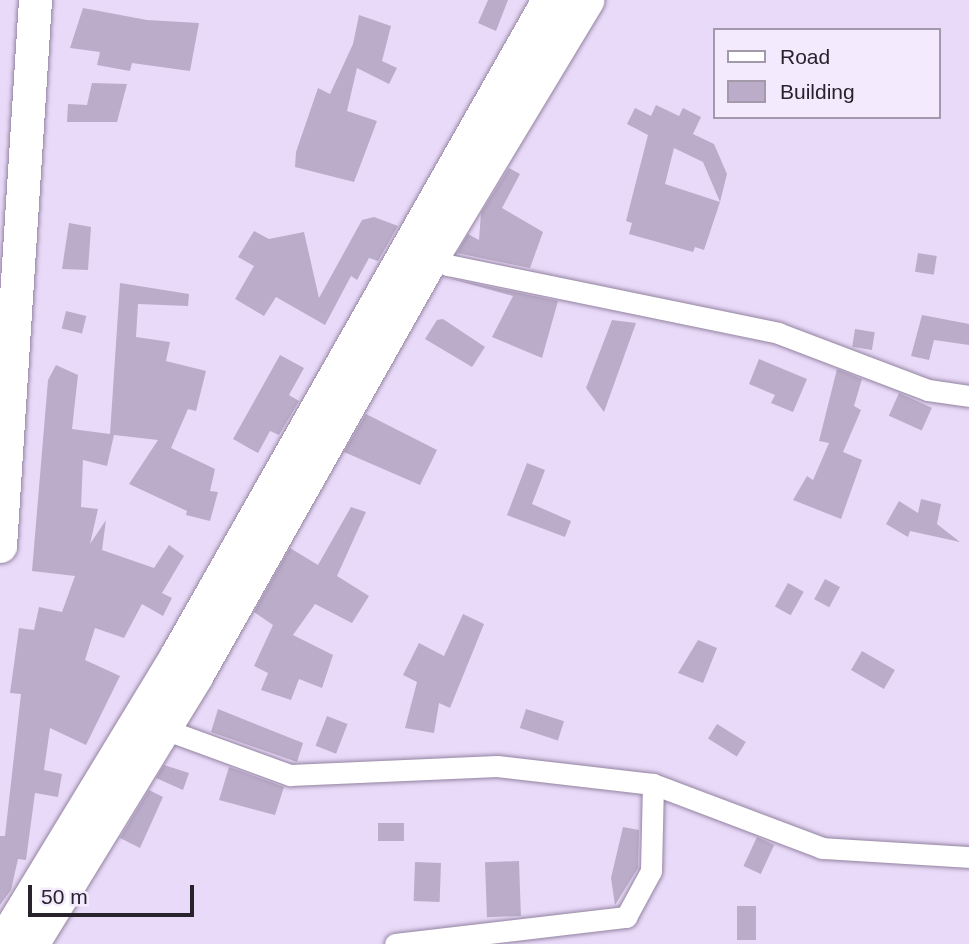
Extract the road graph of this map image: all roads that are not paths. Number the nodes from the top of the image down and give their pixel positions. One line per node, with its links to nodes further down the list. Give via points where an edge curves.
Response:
1 (35, 0): 6 (main road)
2 (549, 0): 4 (highway)
3 (586, 0): 4 (highway)
4 (422, 248): 5 (street, via 448,265 778,333 928,390); 7 (highway)
5 (969, 396)
6 (0, 546)
7 (150, 724): 8 (street, via 290,775 496,766); 10 (highway); 11 (highway)
8 (653, 783): 9 (street, via 822,848); 12 (street, via 650,872 626,917)
9 (969, 858)
10 (2, 944)
11 (31, 944)
12 (395, 944)

